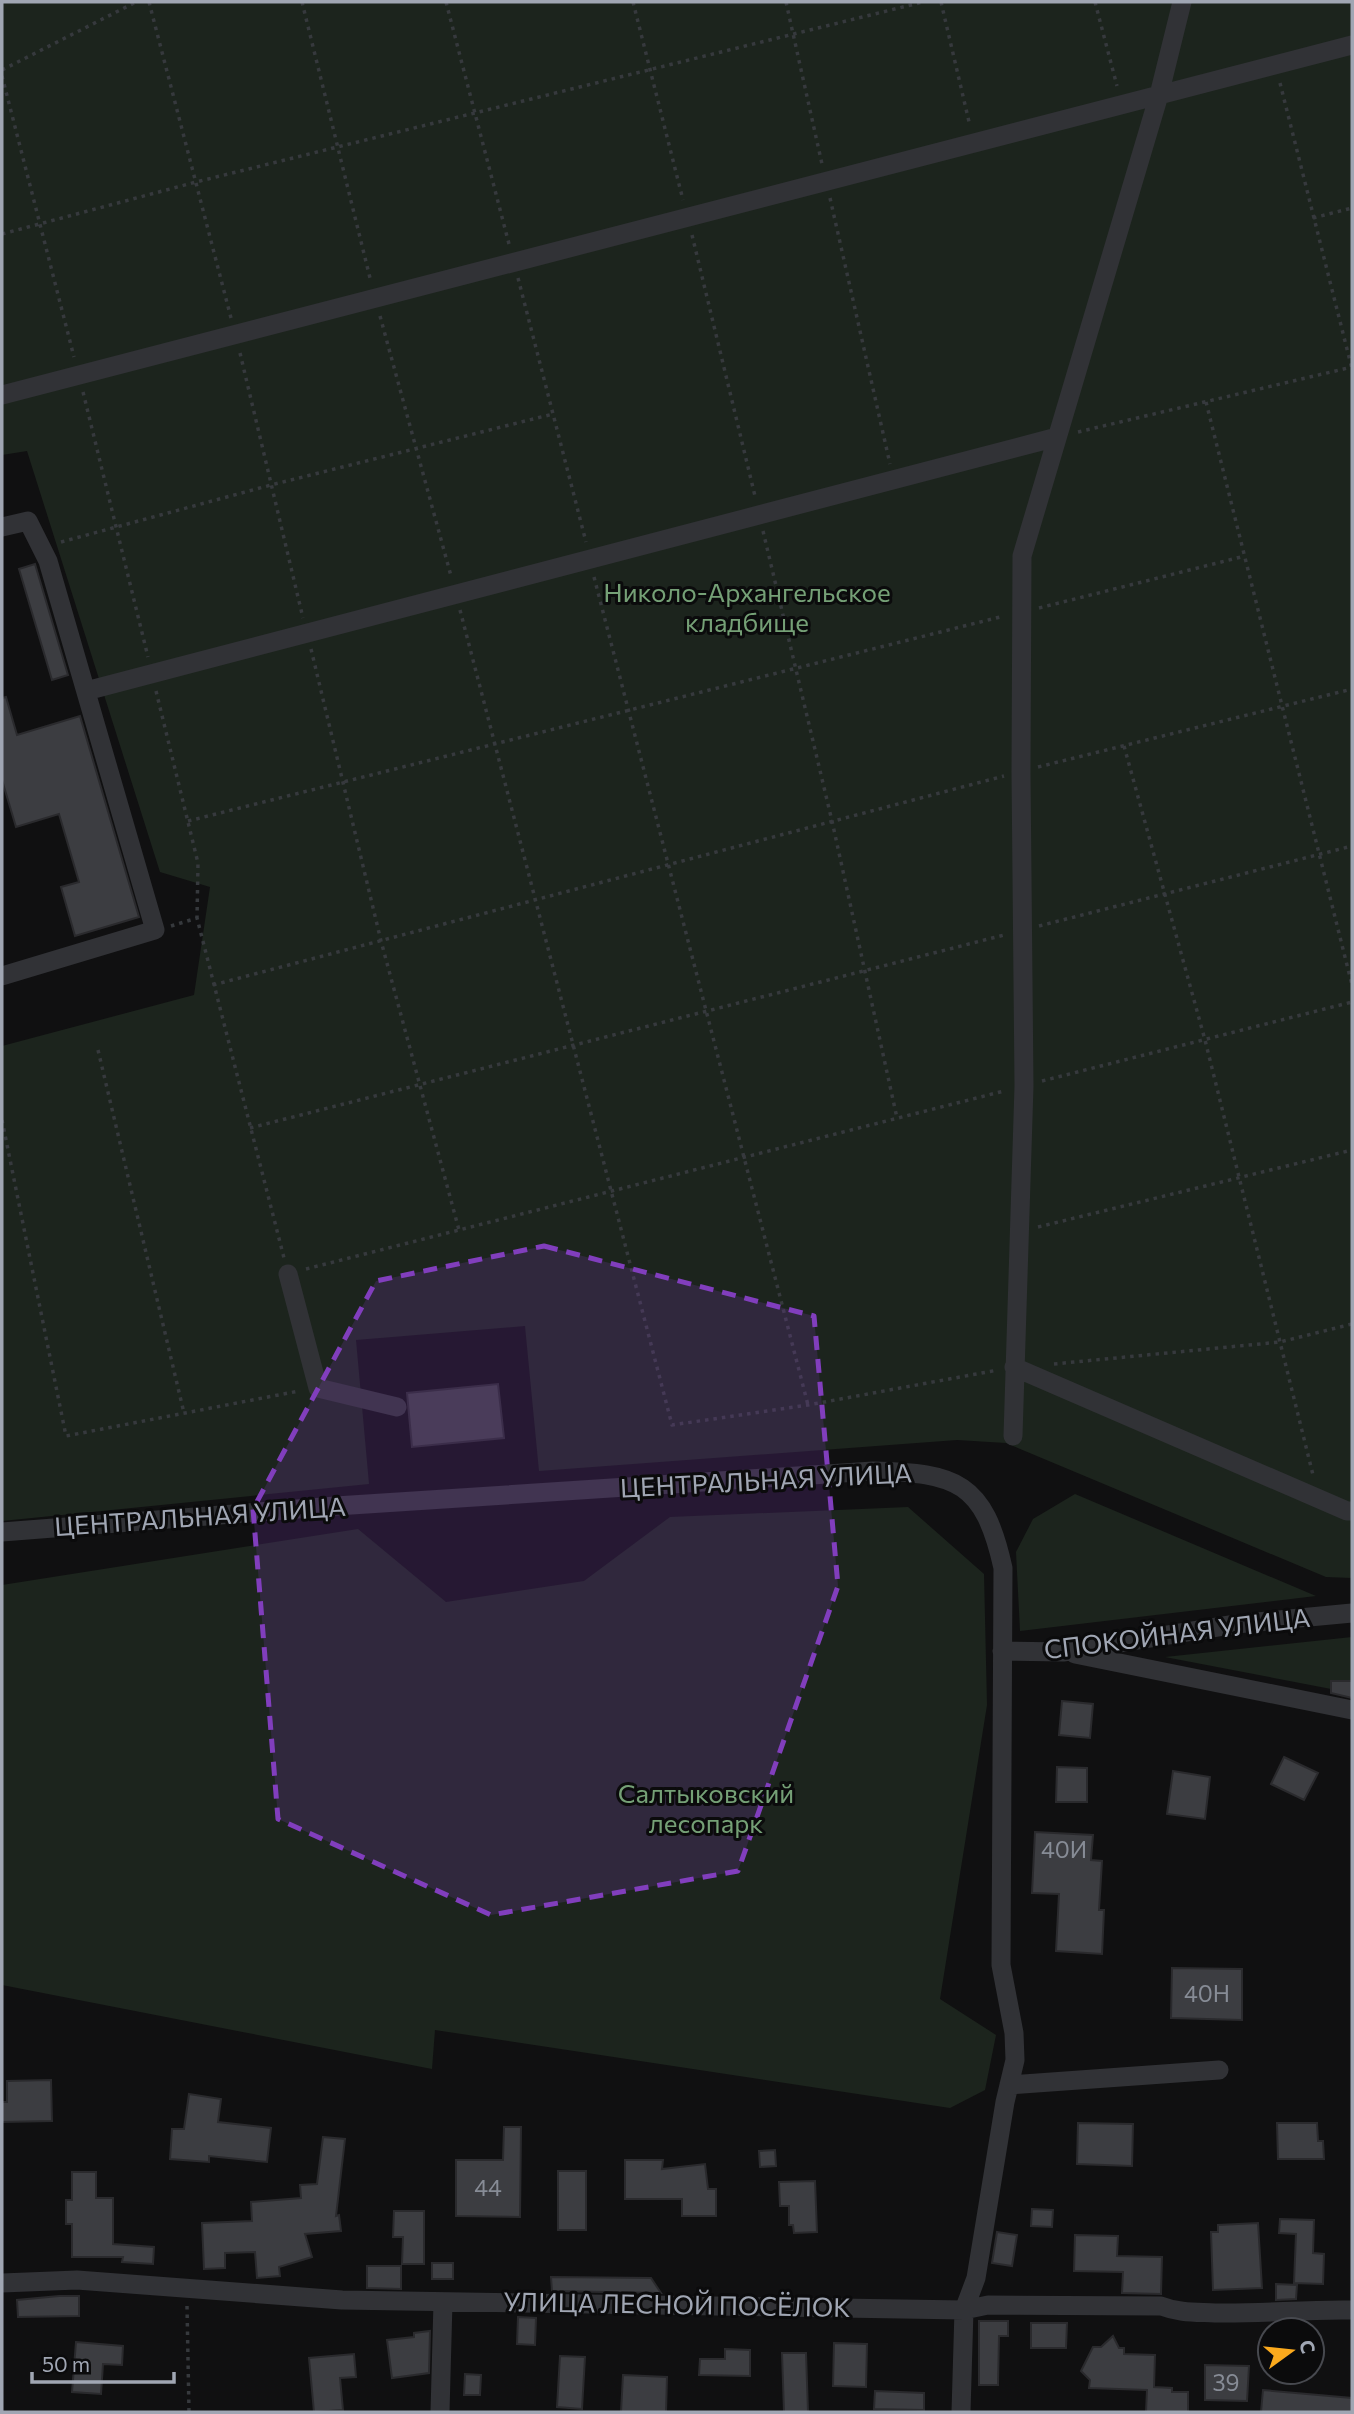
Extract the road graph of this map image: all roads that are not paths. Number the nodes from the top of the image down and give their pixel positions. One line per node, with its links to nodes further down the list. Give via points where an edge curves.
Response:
1 (1182, 2): 3 (street)
2 (1352, 45): 3 (street)
3 (1159, 95): 4 (street); 5 (street)
4 (2, 395)
5 (1057, 437): 7 (street); 10 (street, via 1022,556 1024,1086)
6 (2, 527): 7 (street, via 28,520 48,561)
7 (86, 691): 8 (street, via 155,930)
8 (2, 976)
9 (288, 1274): 11 (street, via 318,1388)
10 (1014, 1367): 12 (street); 13 (street)
11 (397, 1407)
12 (1013, 1436)
13 (1352, 1511)
14 (2, 1532): 16 (street, ЦЕНТРАЛЬНАЯ УЛИЦА, via 376,1503 912,1472 969,1491 983,1508 1003,1568)
15 (1352, 1613): 17 (street, СПОКОЙНАЯ УЛИЦА, via 1236,1624)
16 (1002, 1651): 17 (street, СПОКОЙНАЯ УЛИЦА); 20 (street, ЦЕНТРАЛЬНАЯ УЛИЦА, via 1001,1965 1015,2060)
17 (1063, 1652): 18 (street)
18 (1352, 1710)
19 (1219, 2070): 20 (street)
20 (1009, 2085): 23 (street, ЦЕНТРАЛЬНАЯ УЛИЦА, via 976,2278)
21 (2, 2283): 22 (street, УЛИЦА ЛЕСНОЙ ПОСЁЛОК, via 78,2280 342,2300)
22 (443, 2302): 23 (street, УЛИЦА ЛЕСНОЙ ПОСЁЛОК); 25 (street)
23 (964, 2310): 24 (street, УЛИЦА ЛЕСНОЙ ПОСЁЛОК, via 988,2305 1161,2306 1175,2312 1245,2313); 26 (street, ЦЕНТРАЛЬНАЯ УЛИЦА)
24 (1352, 2310)
25 (440, 2412)
26 (961, 2412)

